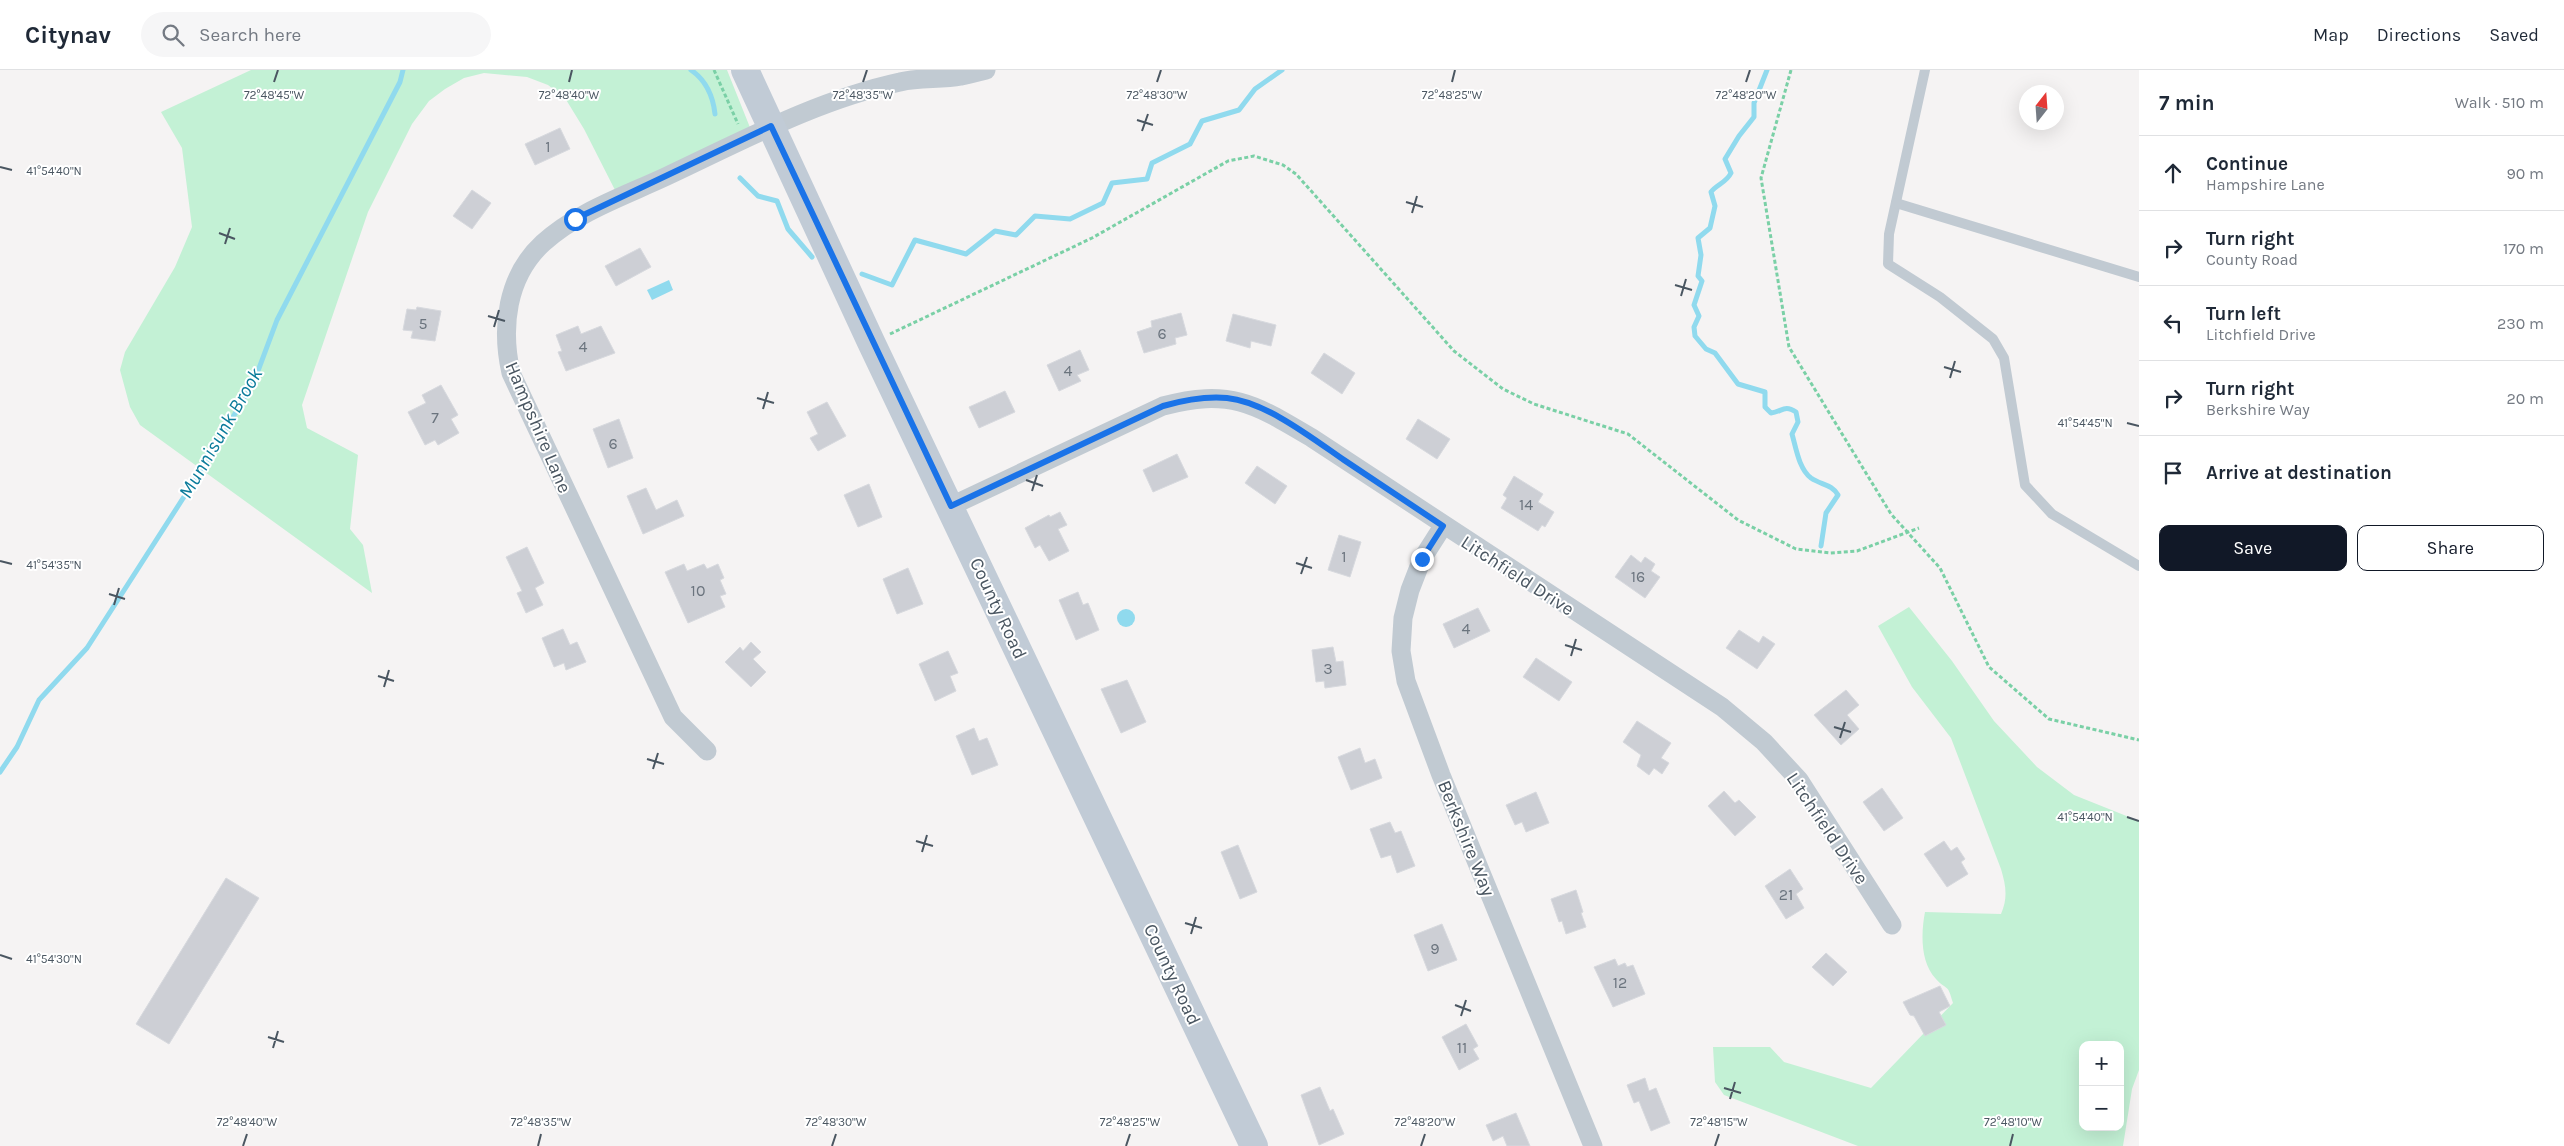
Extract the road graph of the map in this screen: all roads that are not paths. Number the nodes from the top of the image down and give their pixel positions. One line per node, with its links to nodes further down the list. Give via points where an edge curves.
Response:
1 (745, 70): 4 (street, County Road)
2 (986, 70): 4 (street, Hampshire Lane, via 961,76 902,81 841,98)
3 (1925, 70): 5 (lane)
4 (771, 126): 7 (street, County Road); 10 (street, Hampshire Lane, via 575,219 542,244 520,274 510,300 506,327 511,373 628,624 673,717)
5 (1896, 203): 6 (lane); 9 (lane, via 1889,234 1888,264 1940,297 1993,339 2004,358 2025,485 2052,514)
6 (2139, 277)
7 (951, 506): 8 (street, Litchfield Drive, via 1163,406 1190,398 1228,398 1270,413 1312,438); 12 (street, County Road)
8 (1443, 526): 11 (street, Litchfield Drive, via 1722,707 1764,742 1799,780); 13 (street, Berkshire Way, via 1422,559 1403,618 1401,651 1406,681 1441,775)
9 (2139, 566)
10 (707, 751)
11 (1892, 925)
12 (1254, 1146)
13 (1593, 1146)

